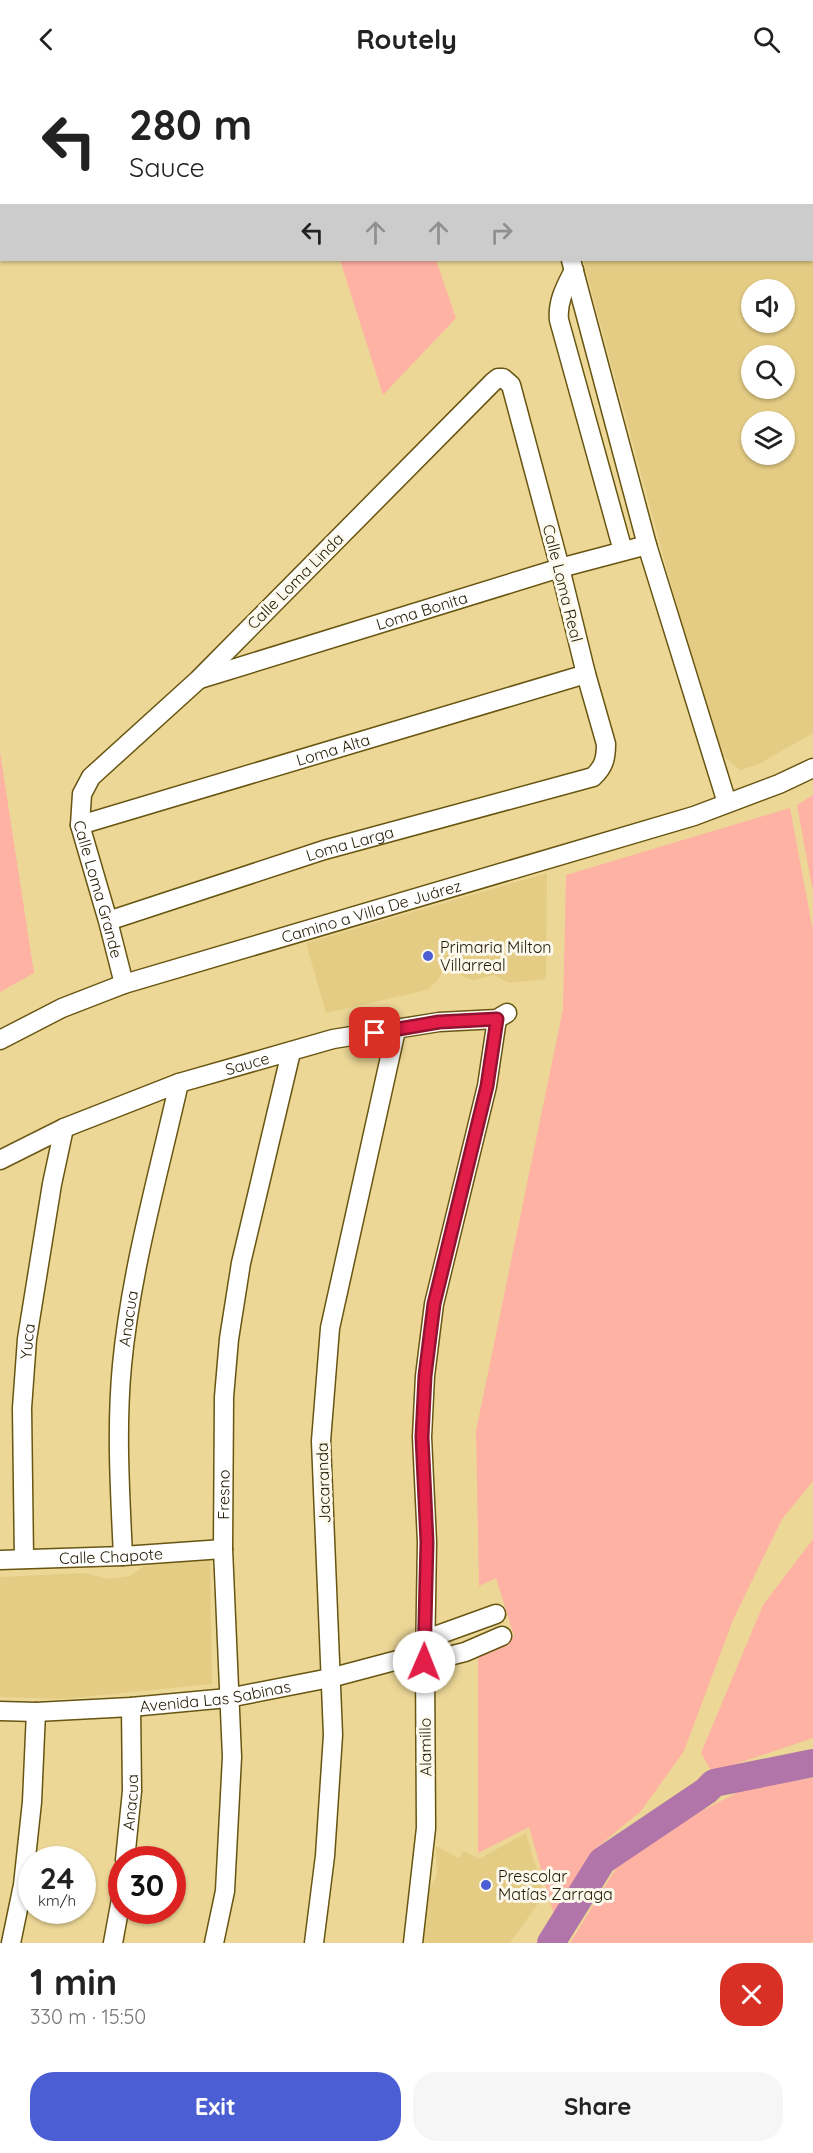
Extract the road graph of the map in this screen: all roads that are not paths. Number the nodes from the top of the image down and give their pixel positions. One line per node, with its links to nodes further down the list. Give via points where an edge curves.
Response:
1 (572, 265): 3 (street); 4 (street, via 560,300 559,320)
2 (511, 386): 5 (street, Calle Loma Real); 7 (street, Calle Loma Linda, via 502,378 493,382)
3 (647, 545): 4 (street, Loma Bonita); 11 (street)
4 (623, 550): 5 (street, Loma Bonita)
5 (560, 568): 6 (street, Calle Loma Real); 7 (street, Loma Bonita)
6 (586, 674): 9 (street, Calle Loma Real, via 606,744 604,764); 12 (street, Loma Alta)
7 (198, 680): 10 (street, Calle Loma Linda, via 91,777)
8 (813, 768): 11 (street, Camino a Villa De Juárez)
9 (593, 777): 13 (street, Loma Larga, via 324,850)
10 (82, 794): 12 (street, Calle Loma Grande)
11 (727, 803): 14 (street, Camino a Villa De Juárez)
12 (80, 825): 13 (street, Calle Loma Grande)
13 (108, 921): 14 (street, Calle Loma Grande)
14 (124, 984): 17 (street, Camino a Villa De Juárez, via 62,1008)
15 (502, 1016): 16 (street, Sauce); 28 (street, Alamillo, via 434,1304 422,1437 427,1542)
16 (396, 1030): 18 (street, Sauce, via 333,1039); 29 (street, Jacaranda, via 330,1328 321,1441)
17 (0, 1040)
18 (291, 1052): 19 (street, Sauce); 22 (street, Fresno, via 241,1263 229,1339 224,1396)
19 (179, 1083): 20 (street, Sauce); 23 (street, Anacua, via 131,1293 123,1354 118,1436)
20 (64, 1128): 21 (street, Sauce); 24 (street, Yuca, via 27,1339 22,1408)
21 (0, 1160)
22 (223, 1550): 23 (street, Calle Chapote); 30 (street, Fresno)
23 (123, 1556): 24 (street, Calle Chapote)
24 (24, 1559): 25 (street, Calle Chapote)
25 (0, 1560)
26 (496, 1614): 28 (street, via 435,1636)
27 (502, 1636): 28 (street, via 465,1652)
28 (421, 1654): 29 (street, Avenida Las Sabinas); 40 (street, Alamillo, via 426,1828)
29 (330, 1678): 30 (street, Avenida Las Sabinas); 39 (street, Jacaranda, via 332,1746 325,1856)
30 (228, 1698): 31 (street, Avenida Las Sabinas); 38 (street, Fresno, via 231,1757 225,1891)
31 (131, 1707): 33 (street, Avenida Las Sabinas); 34 (street, Anacua, via 132,1791)
32 (0, 1711): 33 (street, Avenida Las Sabinas)
33 (36, 1712): 36 (street, via 31,1814 23,1886)
34 (126, 1846)
35 (116, 1924): 37 (street)
36 (11, 1943)
37 (113, 1943)
38 (214, 1943)
39 (314, 1943)
40 (412, 1943)

